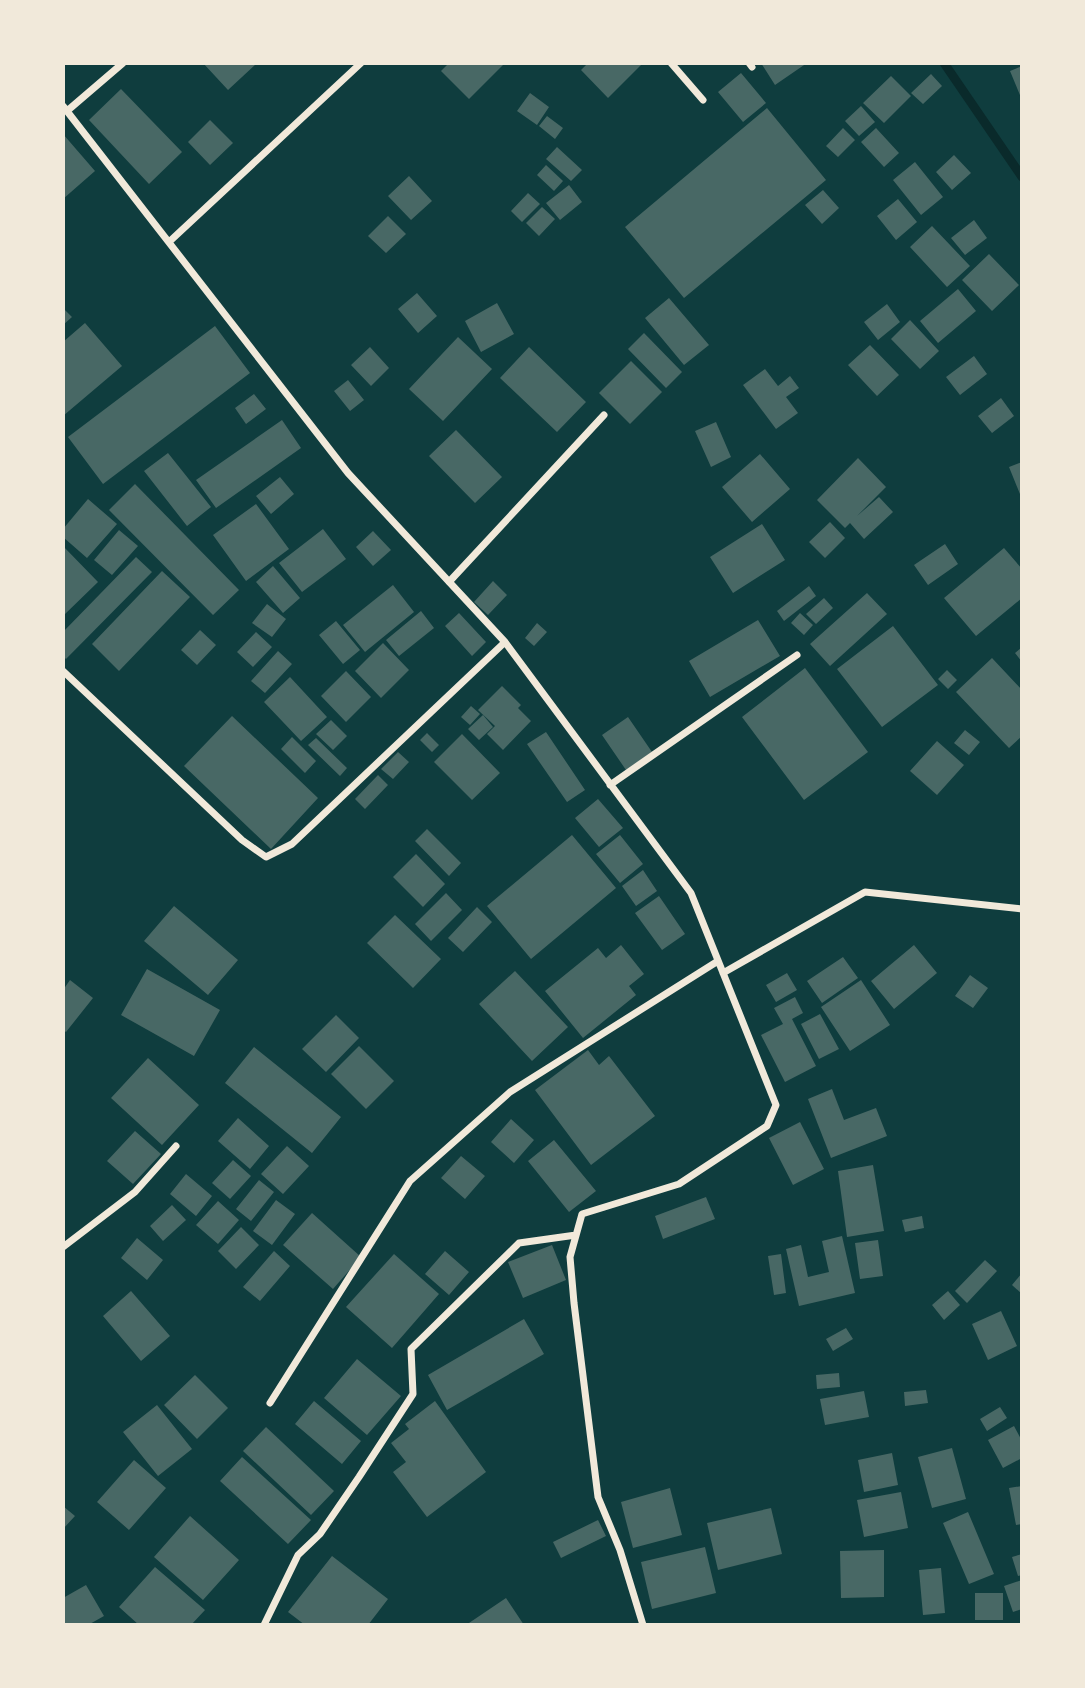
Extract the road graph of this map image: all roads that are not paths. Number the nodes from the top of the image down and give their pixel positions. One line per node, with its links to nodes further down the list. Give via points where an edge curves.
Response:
1 (123, 63): 5 (street)
2 (361, 63): 6 (street)
3 (671, 63): 4 (street)
4 (703, 100)
5 (65, 108): 6 (street)
6 (169, 242): 8 (street, via 348,472)
7 (604, 415): 8 (street)
8 (449, 582): 9 (street)
9 (505, 642): 11 (street, via 292,844 266,857 242,840); 12 (street)
10 (797, 655): 12 (street)
11 (63, 671)
12 (610, 785): 14 (street, via 691,893)
13 (1022, 909): 15 (street, via 865,892)
14 (719, 961): 15 (street); 19 (street, via 510,1092 410,1181)
15 (723, 973): 17 (street, via 776,1105 766,1126 679,1184 582,1214)
16 (176, 1146): 18 (street, via 135,1192)
17 (576, 1235): 20 (street, via 519,1243 411,1349 413,1394 320,1534 298,1555); 21 (street, via 570,1257 598,1497 621,1550)
18 (63, 1247)
19 (270, 1403)
20 (264, 1625)
21 (643, 1625)

